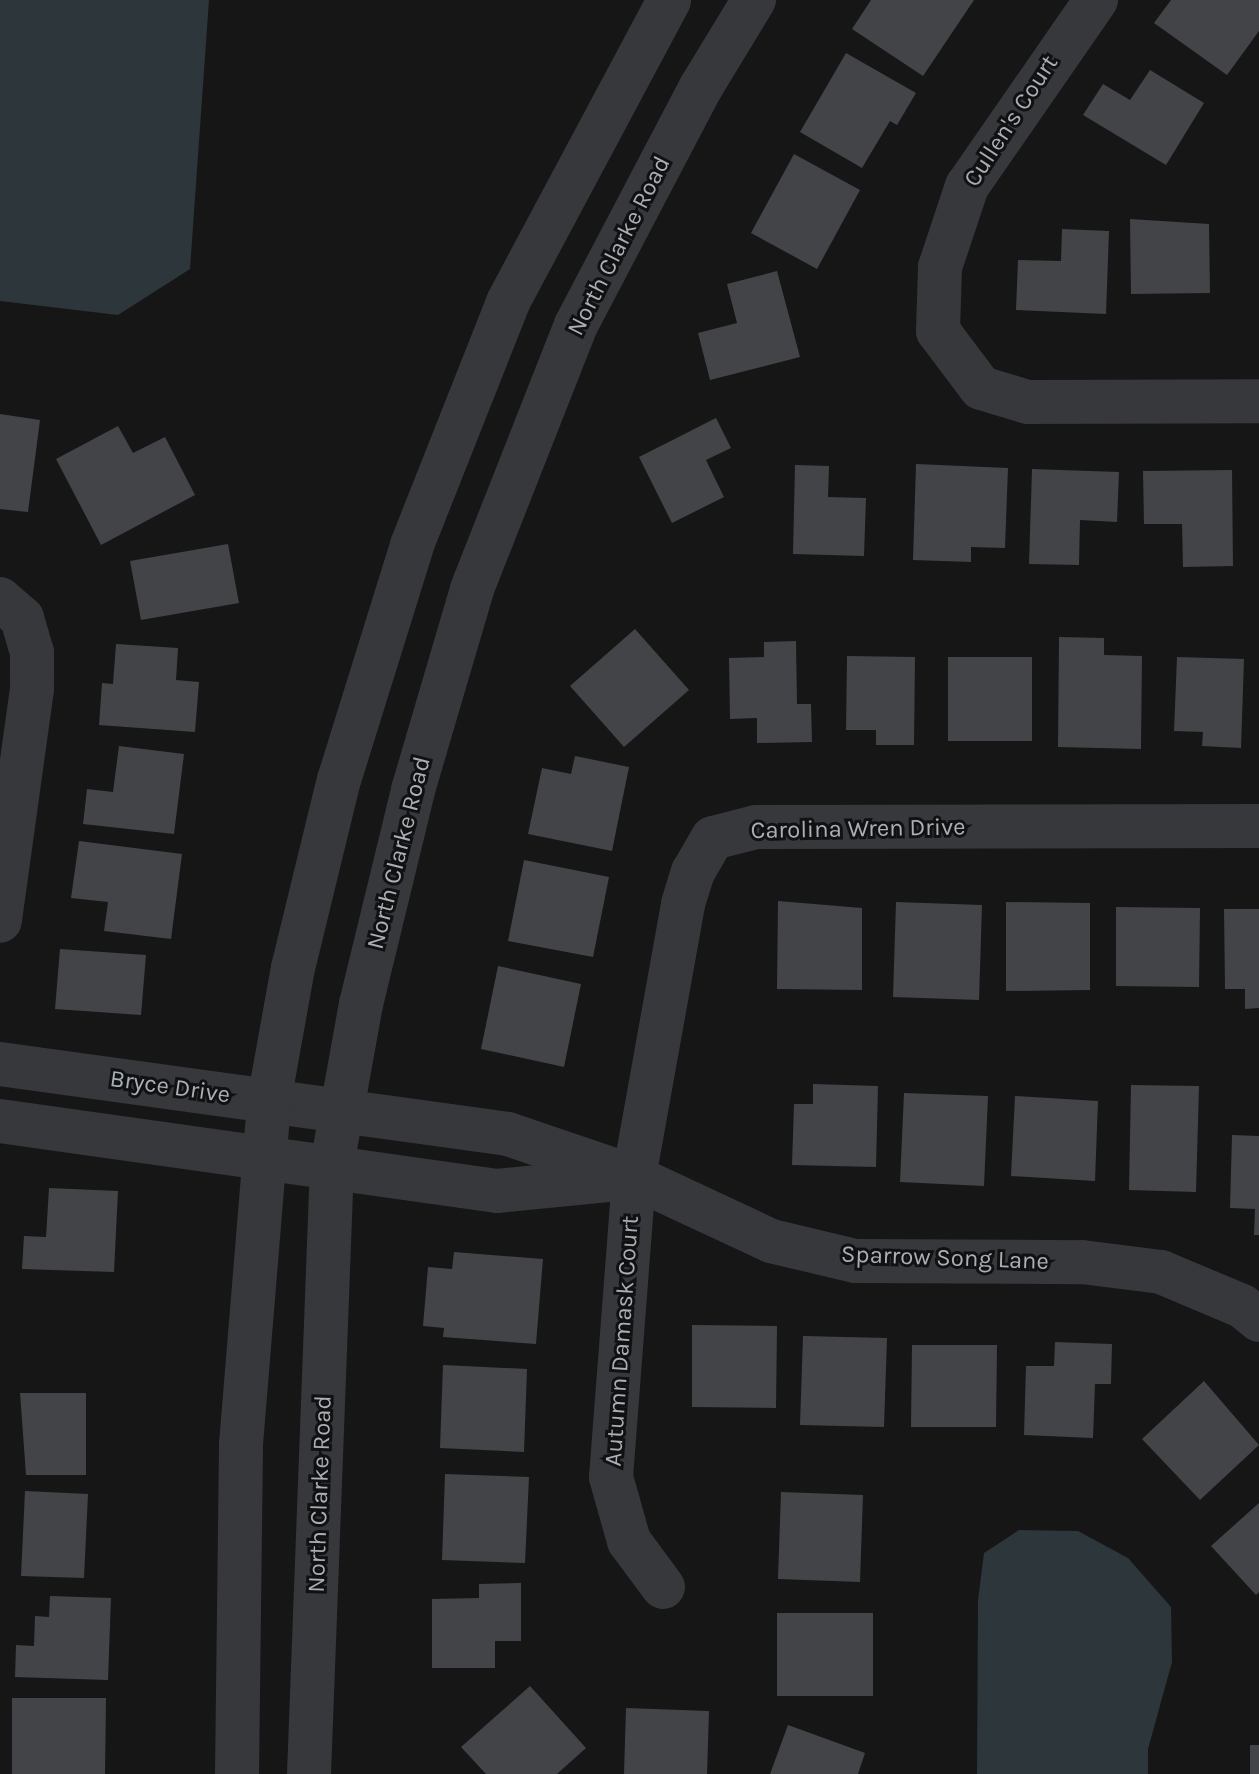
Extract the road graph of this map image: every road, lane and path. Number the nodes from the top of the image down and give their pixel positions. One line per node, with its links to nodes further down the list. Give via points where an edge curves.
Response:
1 (669, 0): 9 (street, via 508,302 412,545 339,780 293,968)
2 (754, 0): 10 (street, North Clarke Road, via 701,87 576,325 472,589 413,790)
3 (1096, 0): 4 (street, Cullen's Court, via 967,186 940,267 938,331 981,388 1028,402)
4 (1259, 401)
5 (0, 599): 7 (street, via 22,618 32,652 32,689)
6 (1259, 826): 15 (street, Carolina Wren Drive, via 756,827 713,838 693,872 683,904)
7 (0, 921)
8 (0, 1064): 9 (street, Bryce Drive)
9 (269, 1101): 10 (street, Bryce Drive); 13 (street)
10 (341, 1111): 12 (street, Sparrow Song Lane); 14 (street, North Clarke Road)
11 (0, 1121): 13 (street)
12 (508, 1134): 15 (street, Sparrow Song Lane); 16 (street)
13 (264, 1157): 14 (street); 19 (street, via 241,1444)
14 (332, 1165): 16 (street); 20 (street, North Clarke Road)
15 (634, 1177): 16 (street); 17 (street, Sparrow Song Lane, via 771,1241 855,1261 1082,1262 1161,1272 1242,1306); 18 (street, Autumn Damask Court, via 611,1477 629,1541)
16 (497, 1191)
17 (1259, 1320)
18 (663, 1587)
19 (237, 1774)
20 (309, 1774)

